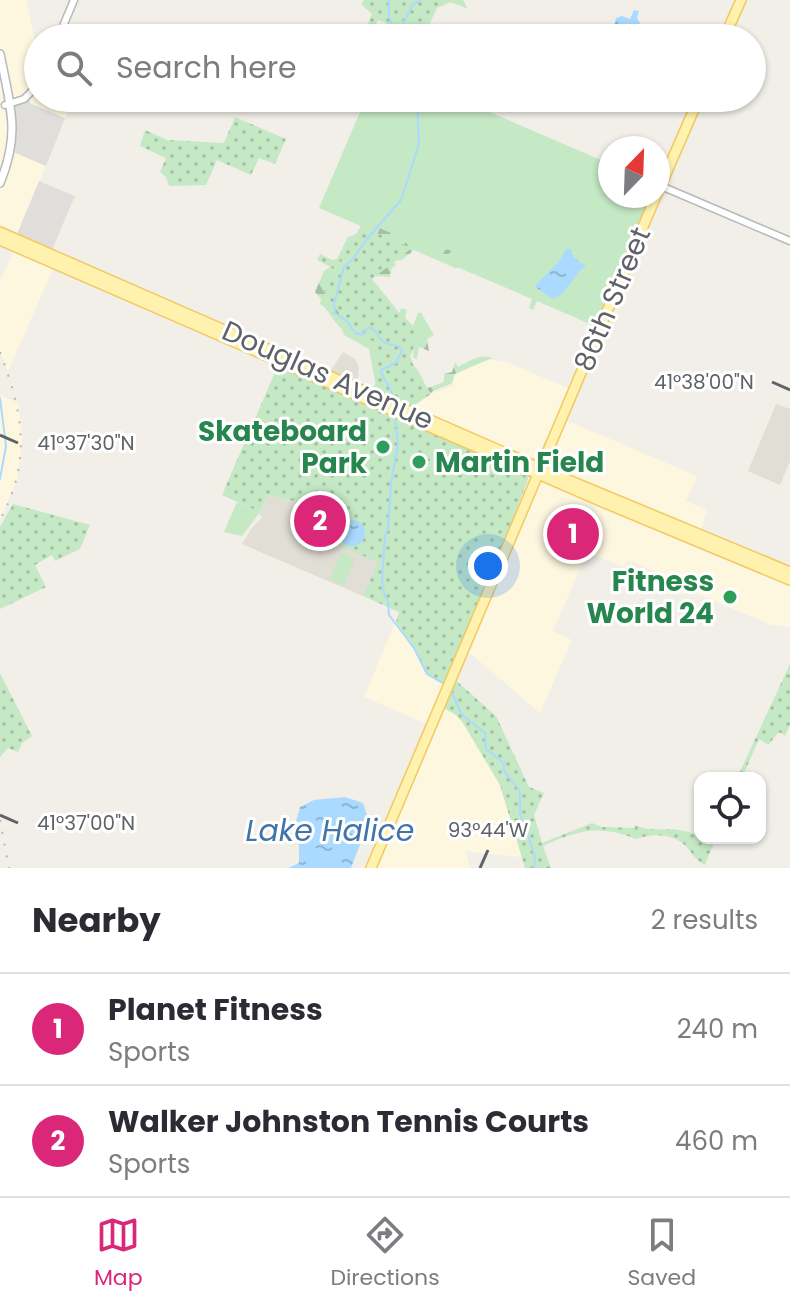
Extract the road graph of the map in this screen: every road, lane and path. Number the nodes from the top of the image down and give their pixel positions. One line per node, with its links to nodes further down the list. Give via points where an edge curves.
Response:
1 (74, 0): 3 (street)
2 (741, 0): 4 (main road)
3 (64, 24)
4 (730, 24)
5 (0, 54): 8 (main road)
6 (0, 78): 8 (main road)
7 (24, 99): 8 (street)
8 (7, 104): 11 (main road, via 9,141); 12 (main road, via 12,147)
9 (693, 112): 10 (main road, 86th Street)
10 (670, 164)
11 (0, 173)
12 (0, 183)
13 (670, 196): 17 (street)
14 (651, 208): 18 (main road, 86th Street)
15 (0, 232): 18 (main road, Douglas Avenue)
16 (0, 240): 18 (main road, Douglas Avenue)
17 (790, 241)
18 (538, 471): 19 (main road, Douglas Avenue); 20 (main road, Douglas Avenue); 23 (main road, 86th Street)
19 (605, 503): 20 (main road); 22 (main road, Douglas Avenue)
20 (624, 503): 21 (main road, Douglas Avenue)
21 (790, 572)
22 (790, 580)
23 (371, 868)

